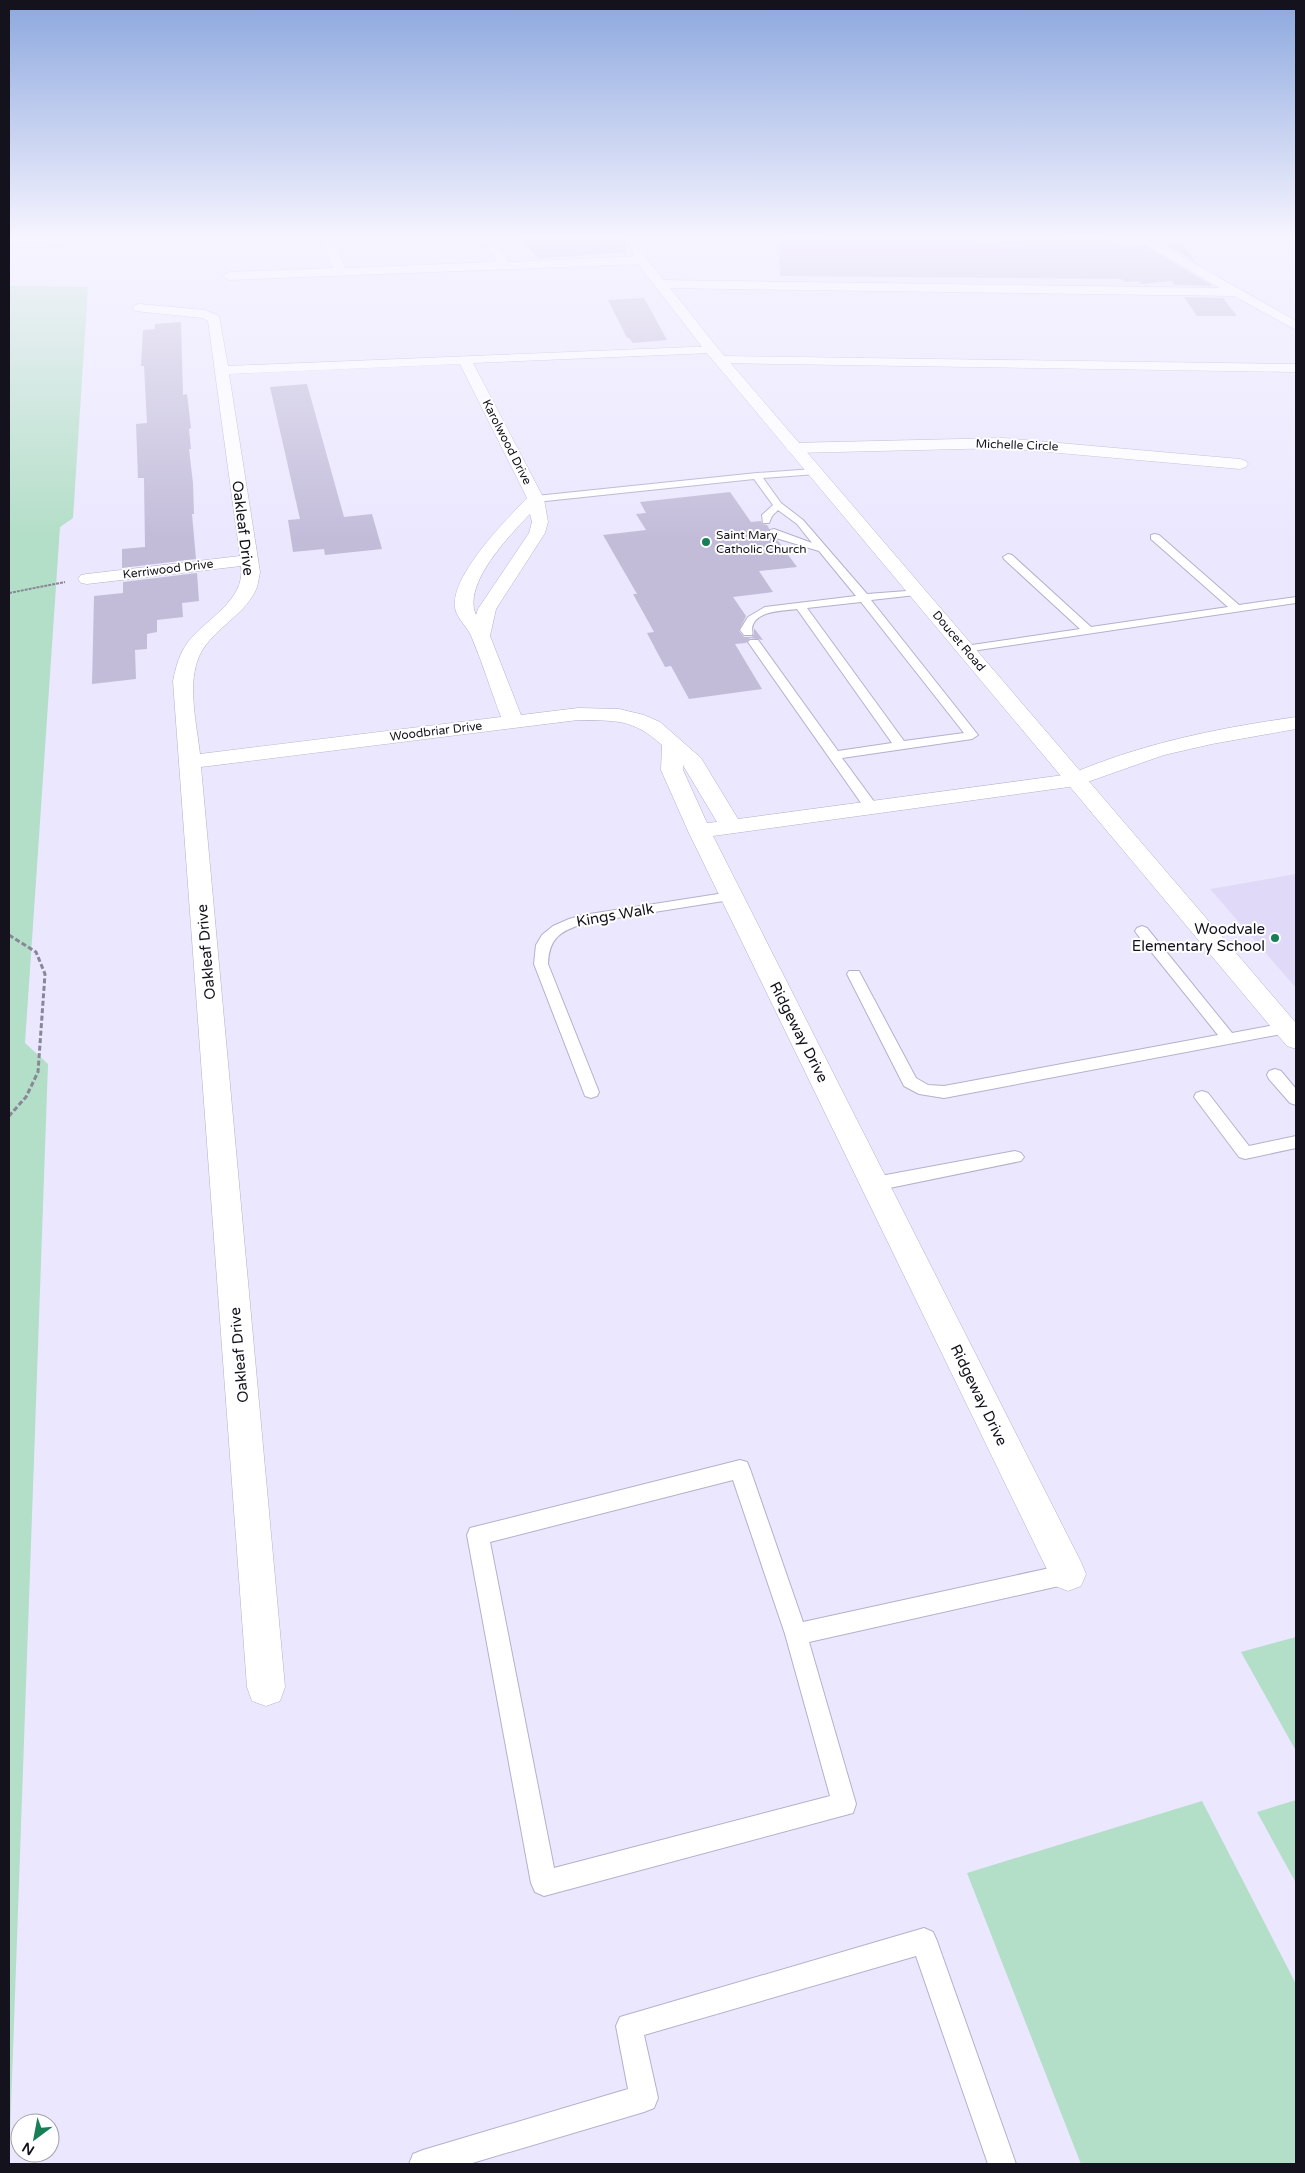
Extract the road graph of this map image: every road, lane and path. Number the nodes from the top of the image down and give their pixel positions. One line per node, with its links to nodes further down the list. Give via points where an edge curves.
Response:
1 (216, 336): 6 (street, Oakleaf Drive)
2 (701, 336): 3 (street, Doucet Road)
3 (715, 354): 4 (street); 5 (street); 7 (street, Doucet Road)
4 (464, 359): 6 (street); 11 (street, Karolwood Drive)
5 (1296, 368)
6 (221, 370): 18 (street, Oakleaf Drive)
7 (794, 448): 8 (street, Michelle Circle, via 1003,442); 9 (street, Doucet Road)
8 (1240, 464)
9 (814, 472): 10 (lane); 20 (street, Doucet Road)
10 (757, 476): 11 (lane); 12 (lane)
11 (536, 499): 27 (street, Karolwood Drive, via 540,522 537,533 487,609); 27 (street, Karolwood Drive, via 491,547 468,587 464,605 466,613)
12 (778, 505): 13 (lane, via 767,515); 16 (lane, via 800,522)
13 (766, 521)
14 (774, 532): 16 (lane)
15 (1155, 537): 25 (lane)
16 (822, 549): 22 (lane)
17 (1008, 557): 26 (lane)
18 (249, 560): 19 (street, Kerriwood Drive); 34 (street, Oakleaf Drive, via 251,581 242,599 204,634 186,660 183,681)
19 (87, 579): 21 (path)
20 (916, 592): 22 (lane); 28 (street, Doucet Road)
21 (9, 593)
22 (864, 598): 24 (lane); 32 (lane, via 972,735)
23 (1296, 600): 25 (lane)
24 (800, 606): 32 (lane); 33 (lane, via 761,612 746,630)
25 (1237, 609): 26 (lane)
26 (1087, 630): 28 (lane)
27 (481, 636): 29 (street, Karolwood Drive)
28 (965, 648): 35 (street, Doucet Road)
29 (513, 722): 31 (street, Woodbriar Drive, via 578,714 619,715 653,726); 34 (street, Woodbriar Drive)
30 (1296, 723): 35 (street, via 1196,740 1110,764)
31 (672, 745): 37 (street, Woodbriar Drive, via 693,763); 38 (street, via 672,770)
32 (900, 745): 33 (lane)
33 (835, 755): 36 (lane)
34 (190, 762): 55 (street, Oakleaf Drive)
35 (1076, 780): 36 (street); 43 (street, Doucet Road)
36 (871, 807): 37 (street)
37 (731, 826): 38 (street)
38 (699, 831): 39 (street, Ridgeway Drive)
39 (731, 896): 46 (lane, Kings Walk, via 583,919 566,924 546,938 540,950 541,964); 52 (street, Ridgeway Drive)
40 (1142, 931): 44 (lane)
41 (9, 935): 49 (path, via 36,952 45,974 38,1072 26,1096)
42 (854, 974): 44 (lane, via 910,1082 925,1090 944,1092)
43 (1291, 1034): 44 (lane)
44 (1229, 1039)
45 (1275, 1075): 48 (lane)
46 (591, 1092)
47 (1202, 1097): 50 (lane, via 1246,1152)
48 (1296, 1099)
49 (9, 1116)
50 (1296, 1142)
51 (1015, 1157): 52 (lane)
52 (875, 1184): 53 (street, Ridgeway Drive)
53 (1068, 1574): 54 (lane)
54 (796, 1634): 54 (lane, via 740,1469 478,1535 544,1883 844,1804)
55 (266, 1687)
56 (423, 2164): 57 (lane, via 644,2098 629,2026 924,1941)
57 (1002, 2164)

